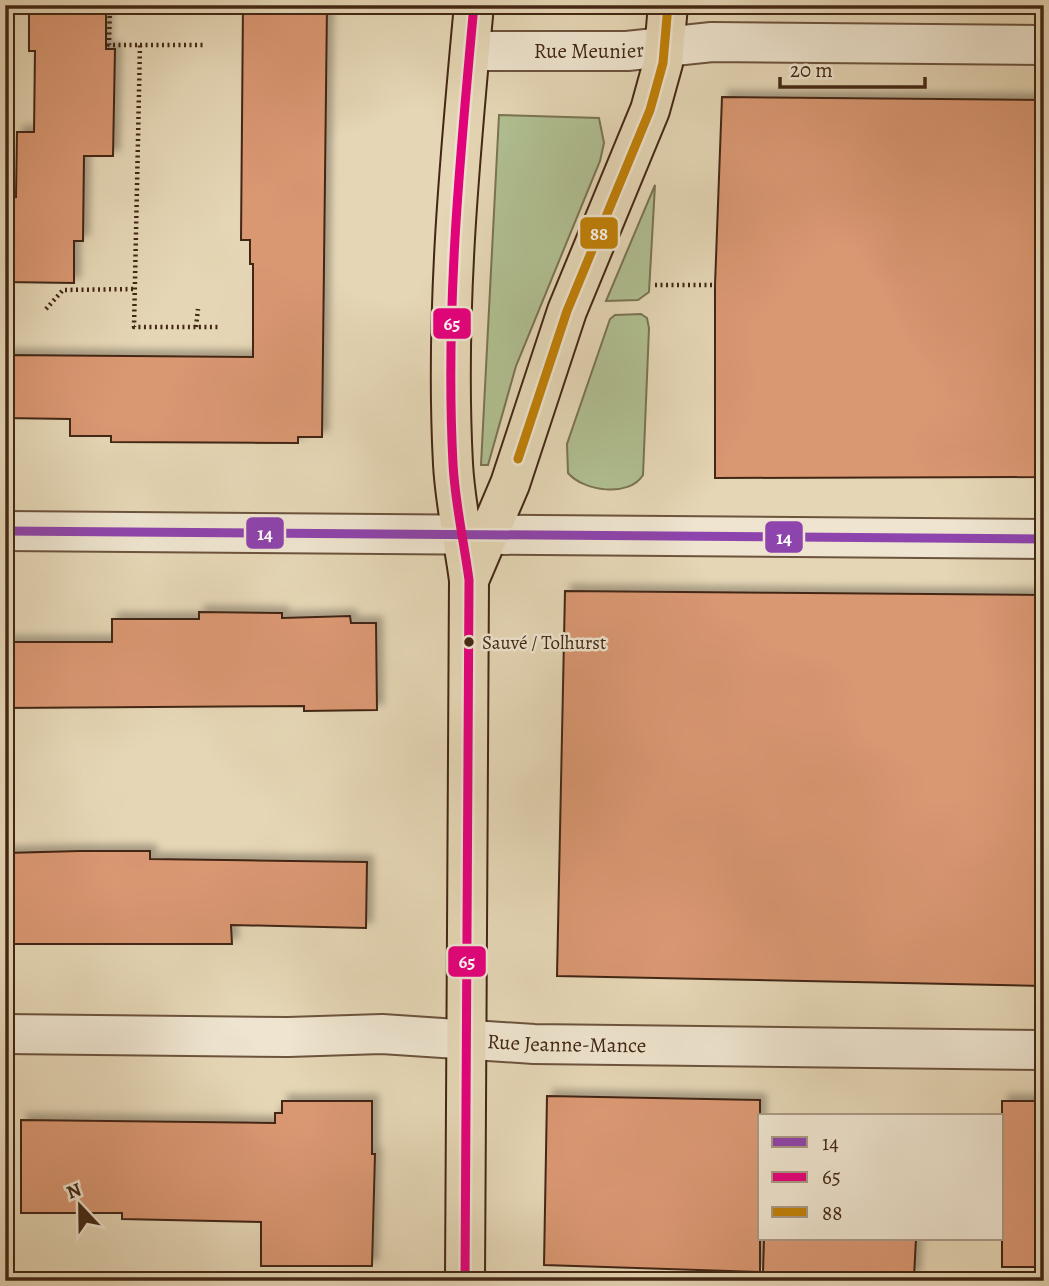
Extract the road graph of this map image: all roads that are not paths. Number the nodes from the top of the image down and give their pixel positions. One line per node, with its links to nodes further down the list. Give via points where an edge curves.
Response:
1 (474, 5): 5 (main road)
2 (668, 5): 4 (main road)
3 (1044, 45): 4 (street, Rue Meunier, via 705,42)
4 (665, 47): 5 (street, Rue Meunier); 7 (main road, via 650,110 567,310 510,484)
5 (470, 51): 7 (main road, via 452,343 453,466)
6 (5, 531): 7 (street)
7 (476, 532): 8 (street); 10 (main road, via 469,580)
8 (1044, 539)
9 (5, 1034): 10 (street, Rue Jeanne-Mance)
10 (466, 1038): 11 (street, Rue Jeanne-Mance, via 534,1044); 12 (main road)
11 (1044, 1050)
12 (465, 1281)

